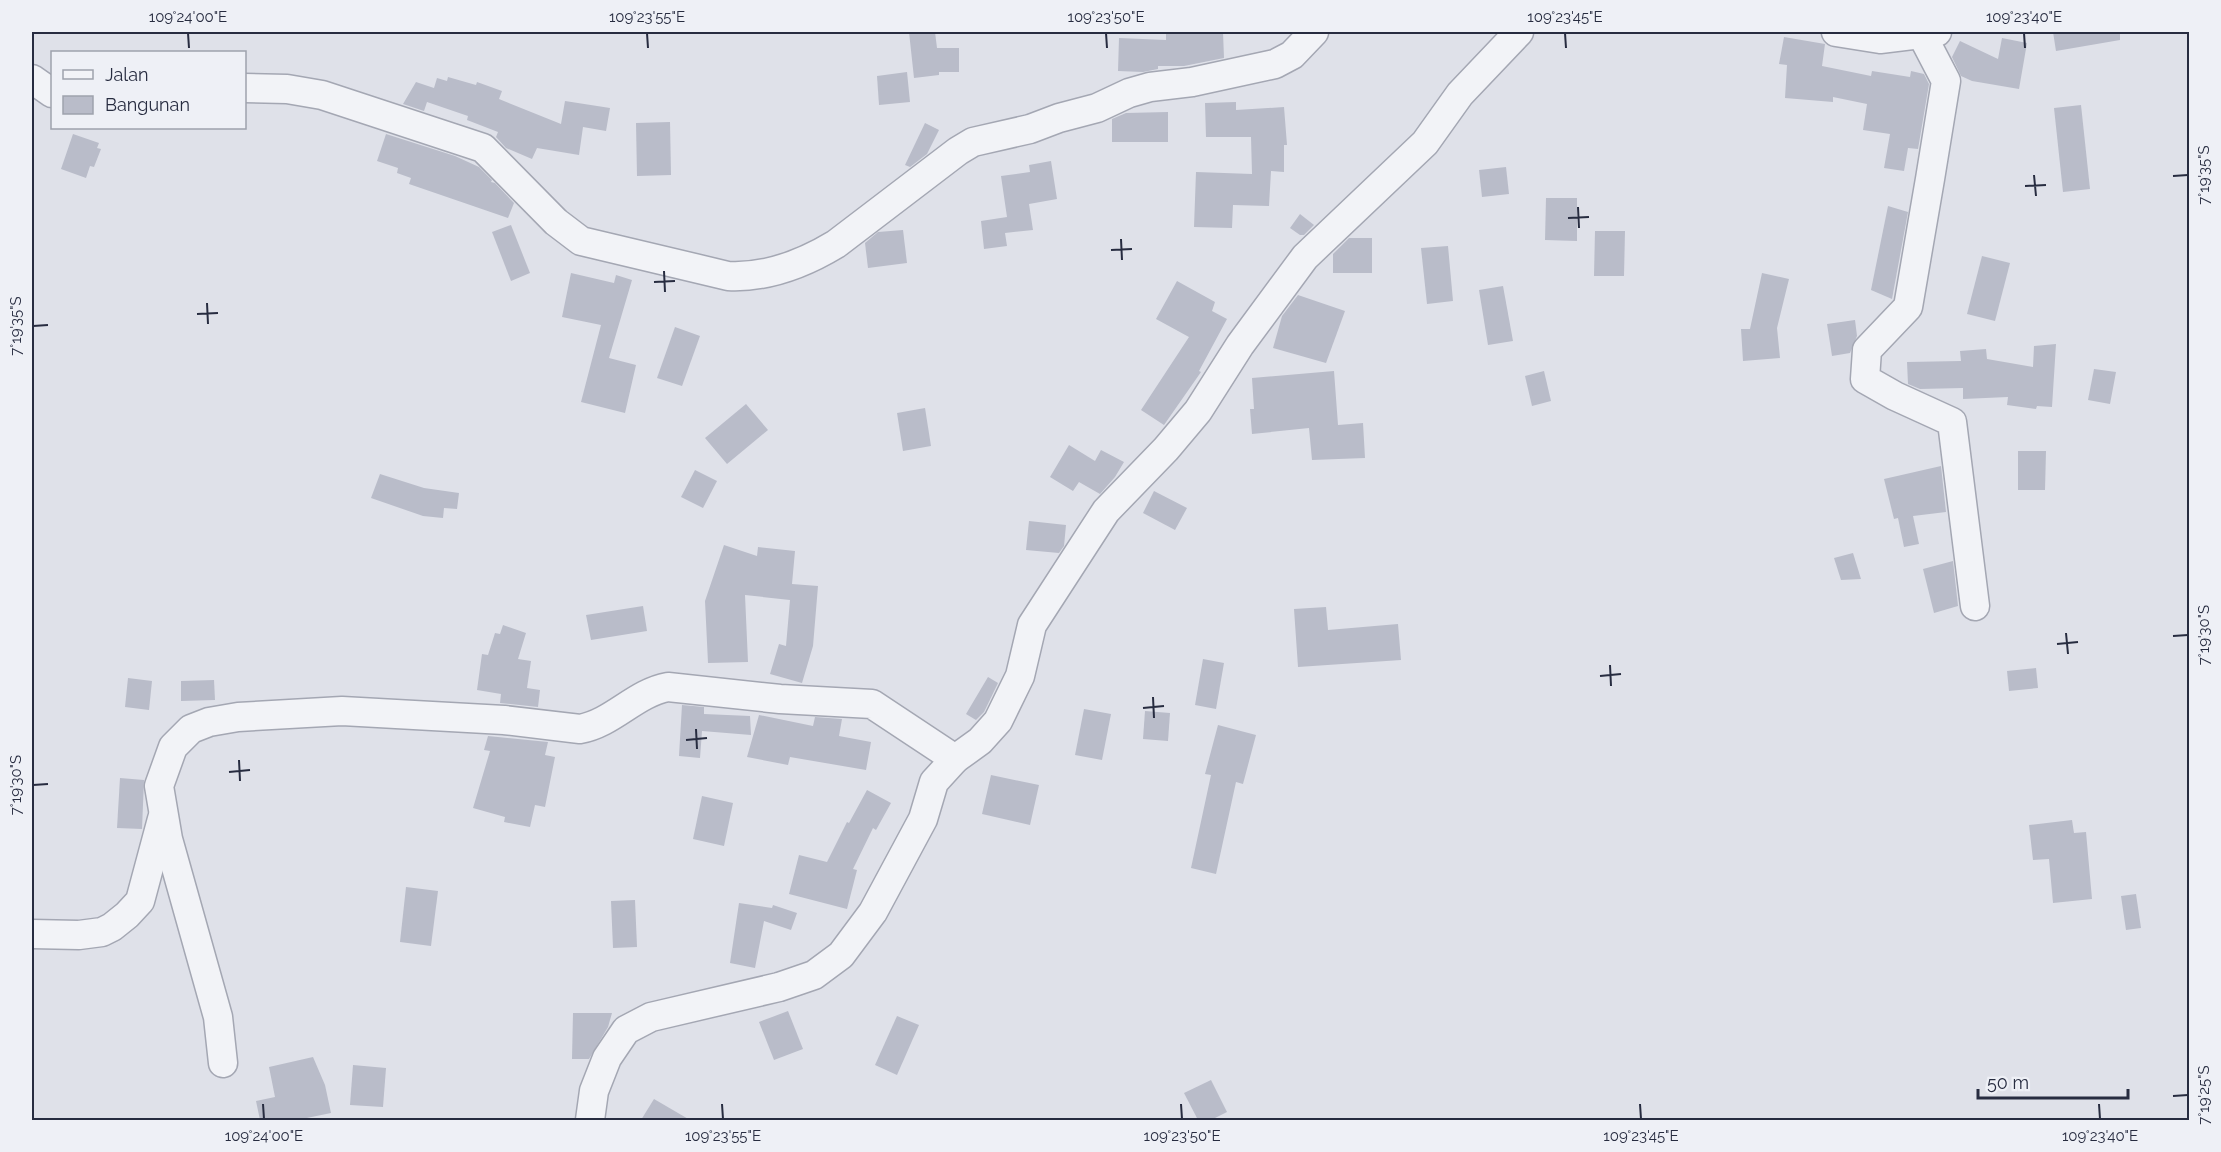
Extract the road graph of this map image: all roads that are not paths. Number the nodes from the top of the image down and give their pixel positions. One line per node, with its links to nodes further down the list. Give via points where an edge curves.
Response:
1 (1314, 32): 6 (street, via 1292,55 1275,64 1150,87 1030,129 974,142 837,244 789,266 744,277 581,241 556,222 483,148 322,95)
2 (1520, 32): 9 (street, via 1460,94 1425,143 1305,257 1240,345 1198,411 1106,511 1032,625 1020,676 998,721 980,741)
3 (1836, 32): 4 (street, via 1880,39)
4 (1929, 33): 8 (street, via 1946,81 1908,307 1867,350 1865,379 1952,422)
5 (32, 79): 7 (street)
6 (246, 88)
7 (51, 92)
8 (1975, 606)
9 (955, 759): 10 (street, via 872,704 668,687 653,690 592,727 580,729 504,720 342,711 283,713 208,722 191,729 173,747 159,786); 13 (street, via 934,782 923,819 873,912 841,955 814,975 651,1017 626,1030 607,1058 594,1091)
10 (164, 813): 11 (street, via 140,901 128,915 102,932); 12 (street, via 218,1017)
11 (32, 934)
12 (223, 1064)
13 (590, 1120)

